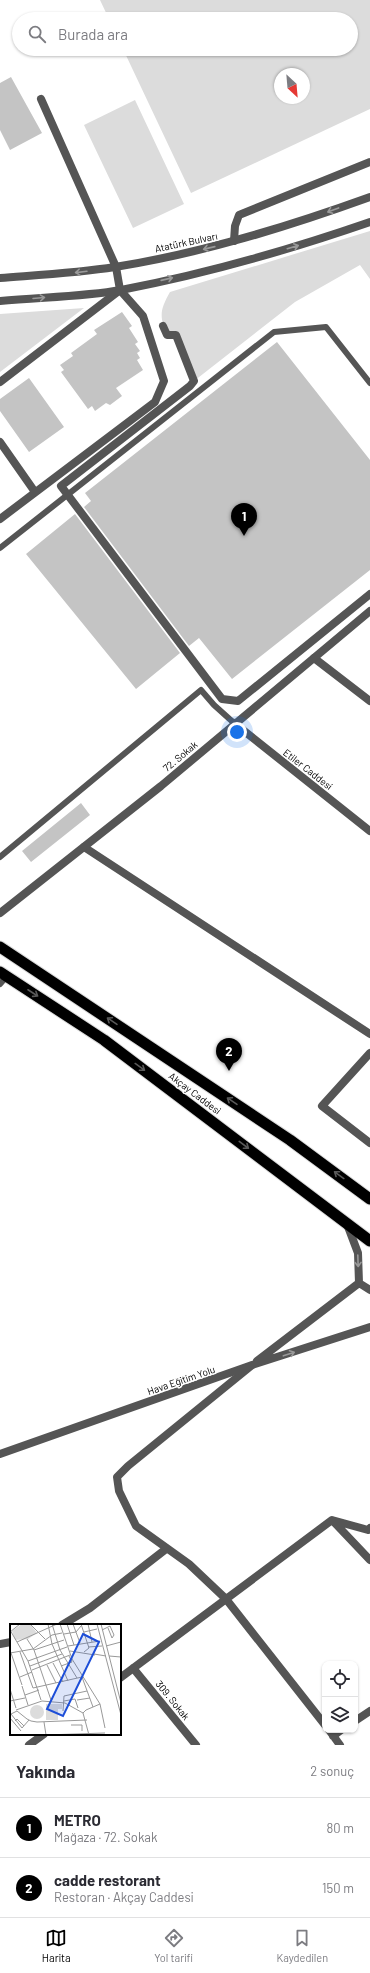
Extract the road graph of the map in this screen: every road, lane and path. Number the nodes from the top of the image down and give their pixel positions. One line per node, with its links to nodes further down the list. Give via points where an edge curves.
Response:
1 (41, 100): 6 (street)
2 (370, 162): 5 (street, via 239,215)
3 (370, 197): 5 (street, Atatürk Bulvarı, one-way to 5)
4 (370, 222): 8 (street, one-way to 4, via 249,260)
5 (234, 241): 6 (street, Atatürk Bulvarı, one-way to 6)
6 (116, 267): 7 (street, Atatürk Bulvarı, one-way to 7); 8 (street)
7 (0, 278)
8 (120, 290): 9 (street, one-way to 8); 11 (street); 14 (street, via 143,316 164,381 155,402)
9 (0, 301)
10 (163, 326): 15 (street, via 167,335 176,335 194,381 61,486)
11 (0, 382)
12 (370, 383): 15 (lane, via 326,327 274,332)
13 (0, 442): 14 (street)
14 (35, 492): 16 (street)
15 (67, 494): 17 (lane); 18 (street, via 222,699 238,701)
16 (0, 519)
17 (0, 548)
18 (370, 594)
19 (370, 611): 20 (street, 72. Sokak)
20 (314, 658): 21 (street); 22 (street, 72. Sokak)
21 (370, 701)
22 (234, 723): 23 (street, Etiler Caddesi); 24 (street, 72. Sokak, via 161,786); 25 (lane, via 201,690)
23 (370, 831)
24 (84, 847): 26 (street, 72. Sokak); 29 (street)
25 (0, 857)
26 (0, 912)
27 (0, 947): 32 (highway, Akçay Caddesi, one-way to 27, via 290,1140)
28 (2, 978): 33 (highway, Akçay Caddesi, one-way to 33, via 110,1044)
29 (370, 1034)
30 (370, 1053): 31 (street, via 322,1106)
31 (370, 1143)
32 (370, 1199)
33 (347, 1224): 34 (highway, Akçay Caddesi); 35 (street, one-way to 35, via 358,1253)
34 (370, 1242)
35 (359, 1283): 36 (street); 38 (street)
36 (370, 1290)
37 (370, 1328): 38 (street, Hava Eğitim Yolu, one-way to 37)
38 (252, 1365): 39 (street, Hava Eğitim Yolu); 42 (street, via 128,1466 117,1478 119,1490 136,1526)
39 (0, 1454)
40 (332, 1520): 41 (street, via 368,1530); 43 (street); 44 (street)
41 (370, 1528)
42 (166, 1549): 44 (street, via 188,1564); 45 (street, via 90,1608)
43 (370, 1560)
44 (226, 1599): 48 (street); 52 (street)
45 (64, 1624)
46 (10, 1642): 47 (street)
47 (0, 1644)
48 (133, 1668): 49 (street); 56 (street, 309. Sokak)
49 (121, 1677)
50 (370, 1711): 51 (street)
51 (358, 1719)
52 (322, 1721)
53 (331, 1733): 57 (street)
54 (43, 1735): 55 (street)
55 (29, 1745)
56 (196, 1745)
57 (340, 1745)

